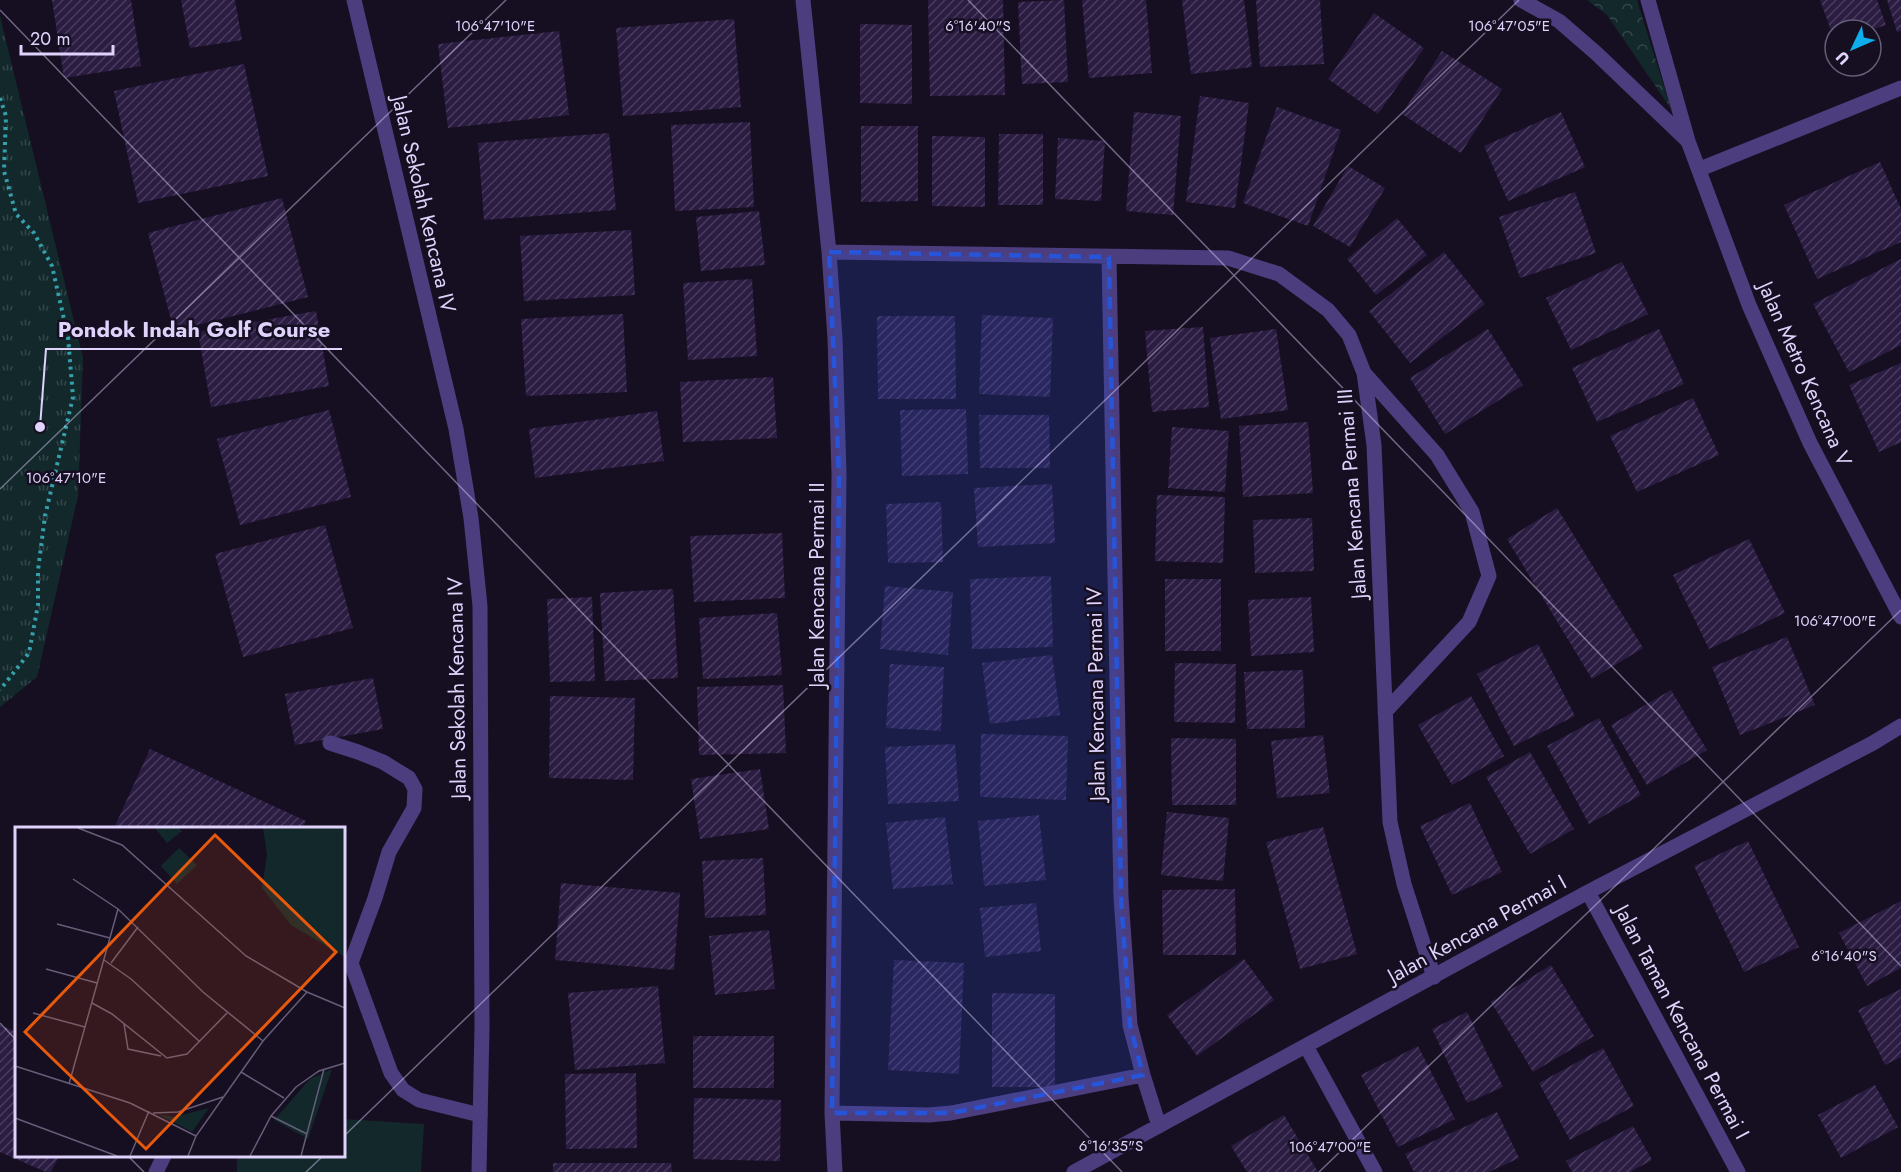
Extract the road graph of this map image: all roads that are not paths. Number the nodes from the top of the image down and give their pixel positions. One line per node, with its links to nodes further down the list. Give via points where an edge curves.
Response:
1 (354, 0): 21 (street, Jalan Sekolah Kencana IV, via 456,429 471,518 480,606)
2 (803, 0): 8 (street, Jalan Kencana Permai II)
3 (1521, 0): 6 (street, Jalan Metro Kencana V, via 1558,21 1596,53)
4 (1648, 0): 6 (street, Jalan Metro Kencana V)
5 (1901, 88): 7 (street)
6 (1688, 141): 7 (street, Jalan Metro Kencana V)
7 (1700, 170): 11 (street, Jalan Metro Kencana V, via 1749,305 1806,432)
8 (829, 252): 9 (street, Jalan Kencana Permai III); 20 (street, Jalan Kencana Permai II, via 839,474)
9 (1109, 257): 10 (street, Jalan Kencana Permai III, via 1228,258 1279,274 1328,310 1349,335); 19 (street, Jalan Kencana Permai IV, via 1121,897 1130,1025)
10 (1364, 373): 12 (street, Jalan Kencana Permai III, via 1374,445); 12 (street, via 1437,455 1472,512 1489,576 1469,622)
11 (1901, 617)
12 (1385, 712): 17 (street, Jalan Kencana Permai III, via 1390,822 1404,884)
13 (1901, 726): 15 (street, Jalan Kencana Permai I)
14 (330, 743): 16 (street, via 383,762 409,778 415,789 414,808 389,852)
15 (1588, 892): 17 (street, Jalan Kencana Permai I); 29 (street, Jalan Taman Kencana Permai I)
16 (347, 970): 21 (street, via 391,1073 403,1090 419,1100)
17 (1434, 977): 18 (street, Jalan Kencana Permai I)
18 (1306, 1046): 22 (street, Jalan Kencana Permai I); 28 (street)
19 (1143, 1075): 20 (street, via 951,1113); 22 (street, Jalan Kencana Permai IV)
20 (832, 1113): 26 (street, Jalan Kencana Permai II)
21 (480, 1115): 25 (street, Jalan Sekolah Kencana IV)
22 (1160, 1126): 27 (street, Jalan Kencana Permai I)
23 (163, 1157): 24 (street)
24 (156, 1172)
25 (479, 1172)
26 (835, 1172)
27 (1074, 1172)
28 (1375, 1172)
29 (1738, 1172)

